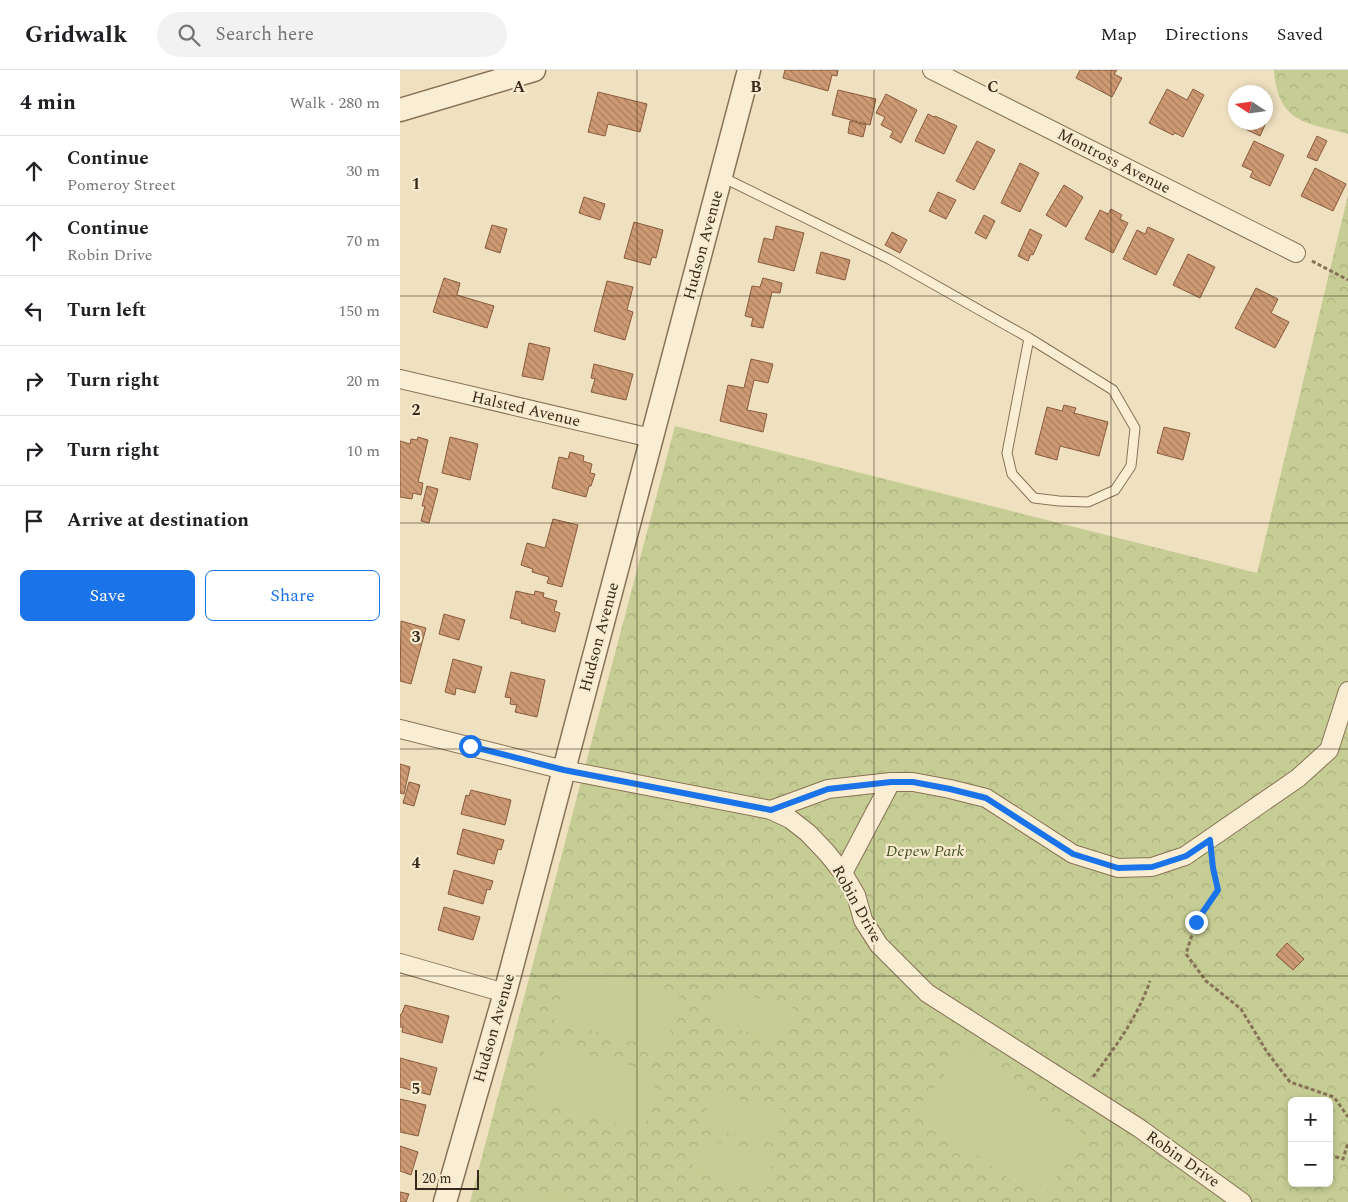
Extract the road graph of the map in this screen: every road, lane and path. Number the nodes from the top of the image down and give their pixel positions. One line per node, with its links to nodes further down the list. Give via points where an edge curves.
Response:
1 (534, 70): 4 (street)
2 (749, 70): 5 (street, Hudson Avenue)
3 (932, 70): 6 (street, Montross Avenue)
4 (400, 110)
5 (722, 177): 8 (lane, via 889,259); 10 (street, Hudson Avenue)
6 (1296, 253): 7 (path)
7 (1348, 280)
8 (1029, 338): 8 (lane, via 1113,390 1135,428 1131,466 1115,490 1088,502 1059,502 1034,498 1012,474 1007,453)
9 (400, 379): 10 (street, Halsted Avenue)
10 (651, 438): 13 (street, Hudson Avenue)
11 (1348, 691): 16 (street, via 1329,750 1298,778)
12 (400, 729): 13 (street, Robin Drive)
13 (564, 770): 15 (street, Robin Drive); 20 (street, Hudson Avenue)
14 (891, 782): 15 (street, via 828,789); 16 (street, via 913,782 986,798 1073,854 1118,868 1152,867 1186,856); 17 (street)
15 (771, 810): 17 (street, Robin Drive, via 808,832)
16 (1210, 840): 22 (path, via 1218,890 1196,922 1186,954 1206,981 1241,1009 1290,1082 1334,1098)
17 (843, 873): 21 (street, Robin Drive, via 856,895 863,920 879,946 927,993)
18 (400, 963): 20 (street)
19 (1150, 981): 21 (path, via 1143,1003 1127,1030)
20 (504, 993): 25 (street, Hudson Avenue)
21 (1082, 1092): 26 (street, Robin Drive, via 1139,1128)
22 (1348, 1117)
23 (1348, 1143): 24 (path, via 1343,1159)
24 (1333, 1155)
25 (444, 1202)
26 (1242, 1202)

